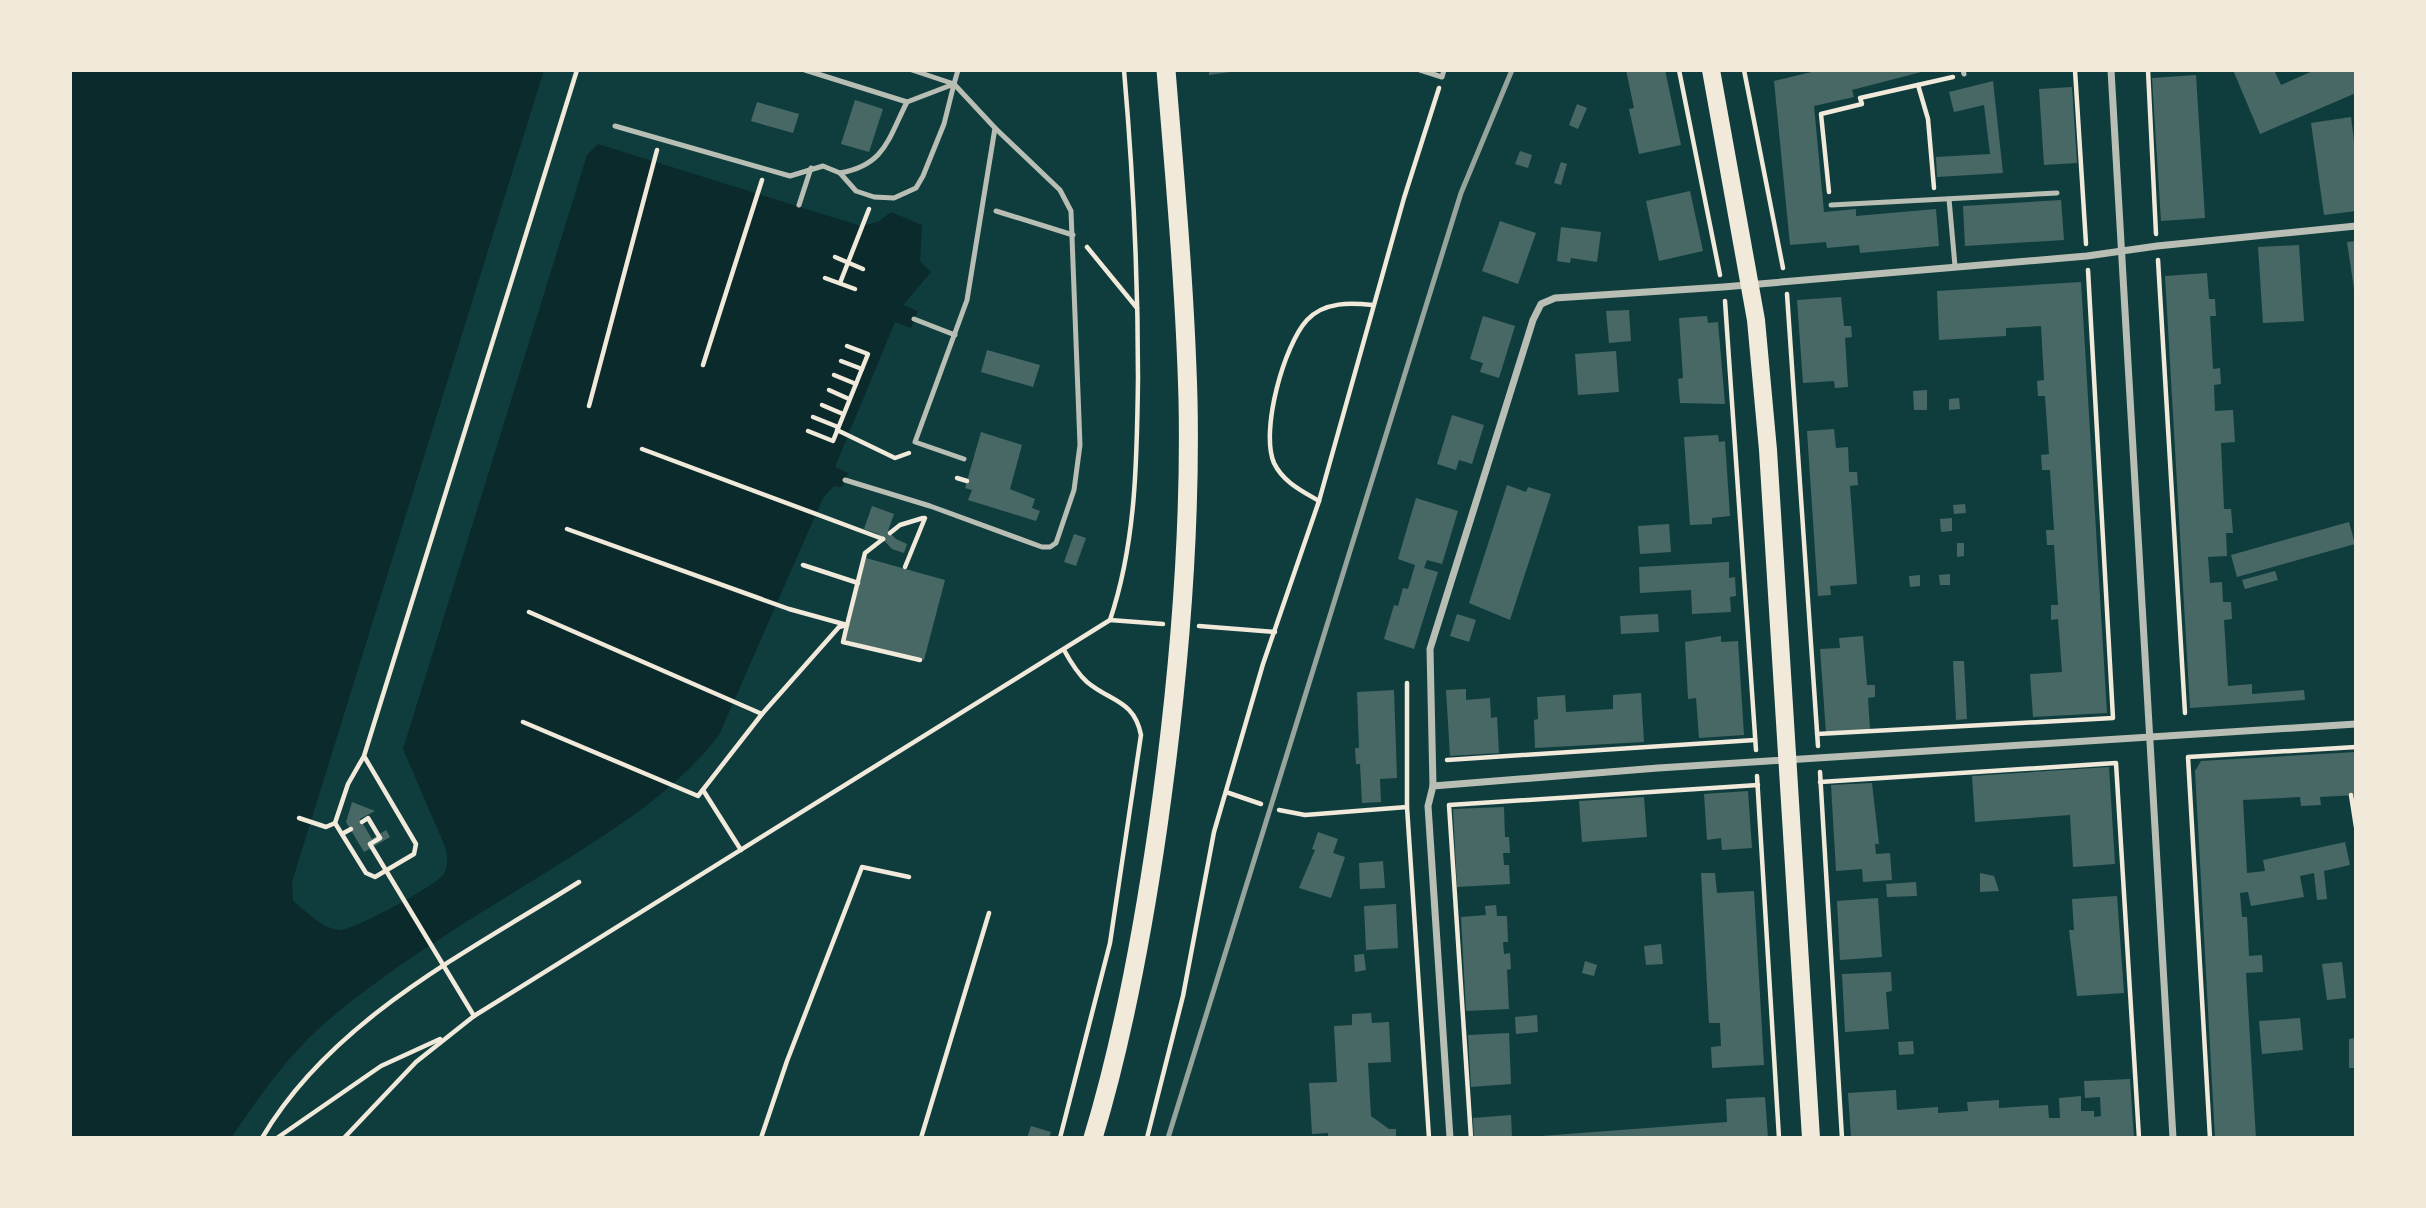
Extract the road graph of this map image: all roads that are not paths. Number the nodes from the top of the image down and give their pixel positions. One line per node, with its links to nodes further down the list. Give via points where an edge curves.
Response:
1 (805, 70): 10 (lane)
2 (912, 70): 9 (lane)
3 (958, 70): 9 (lane)
4 (1166, 70): 33 (highway, via 1188,402 1181,621 1146,908)
5 (1420, 70): 6 (lane, via 1442,77)
6 (1444, 70)
7 (1711, 70): 24 (main road)
8 (2111, 70): 22 (street)
9 (954, 84): 10 (lane); 12 (lane); 14 (lane, via 944,124 916,188 894,198 874,197 856,191)
10 (907, 102): 14 (lane, via 877,160)
11 (615, 126): 13 (lane, via 790,176)
12 (995, 128): 21 (lane, via 1060,190 1071,211); 26 (lane, via 980,236)
13 (811, 168): 14 (lane, via 823,166); 17 (lane)
14 (840, 173)
15 (2057, 193): 16 (lane)
16 (1949, 199): 18 (lane); 23 (lane)
17 (799, 205)
18 (1831, 205)
19 (996, 211): 21 (lane)
20 (2356, 226): 22 (street)
21 (1073, 235): 28 (lane, via 1080,444 1074,490 1056,543 1042,547)
22 (2120, 251): 23 (street); 30 (street)
23 (1955, 266): 24 (street)
24 (1751, 284): 31 (main road, via 1768,450); 32 (street, via 1555,298 1541,304 1430,649)
25 (914, 320): 26 (lane)
26 (955, 335): 27 (lane, via 915,442)
27 (964, 459)
28 (845, 480)
29 (2356, 724): 30 (street)
30 (2150, 738): 31 (street); 36 (street)
31 (1788, 760): 32 (street); 35 (main road)
32 (1433, 786): 34 (street, via 1428,806)
33 (1093, 1138)
34 (1450, 1138)
35 (1811, 1138)
36 (2173, 1138)

